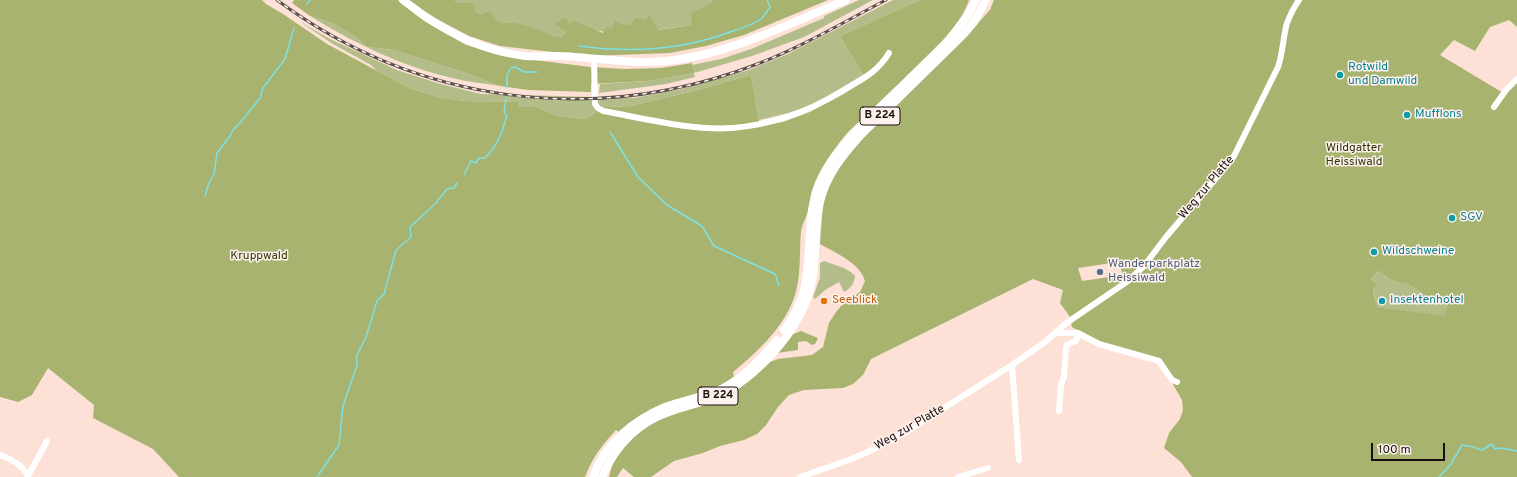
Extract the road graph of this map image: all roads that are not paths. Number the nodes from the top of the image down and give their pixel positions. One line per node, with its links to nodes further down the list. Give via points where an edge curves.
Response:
1 (404, 0): 8 (main road, via 441,27 494,49 527,56)
2 (846, 0): 6 (main road)
3 (976, 0): 21 (main road, B 224, via 949,40 855,132 842,146 825,173 818,187 812,215 804,290 794,314 777,340 752,366 724,387 666,407 637,422 606,452)
4 (986, 0): 22 (main road, B 224, via 964,34 846,150 834,169 820,203 814,274 805,306 782,343 756,371 725,393 668,412 640,427 618,448)
5 (1299, 0): 11 (street, Weg zur Platte, via 1287,23 1278,67 1234,156 1138,272)
6 (839, 2): 8 (main road, via 742,43 695,56 641,62)
7 (890, 53): 8 (street, via 874,72 820,104 780,119 732,128 694,126 603,111 595,104)
8 (594, 59)
9 (1517, 79): 10 (street)
10 (1494, 107)
11 (1056, 333): 12 (street); 13 (street, Weg zur Platte)
12 (1078, 333): 14 (street, via 1099,344 1159,361 1172,380); 15 (street, via 1076,341 1066,347)
13 (1012, 365): 18 (street); 23 (street, Weg zur Platte, via 901,435 836,465)
14 (1177, 382)
15 (1059, 411)
16 (47, 441): 20 (street)
17 (0, 455): 20 (street, via 20,465)
18 (1019, 460)
19 (988, 468): 24 (street)
20 (28, 477)
21 (593, 477)
22 (602, 477)
23 (800, 477)
24 (958, 477)

